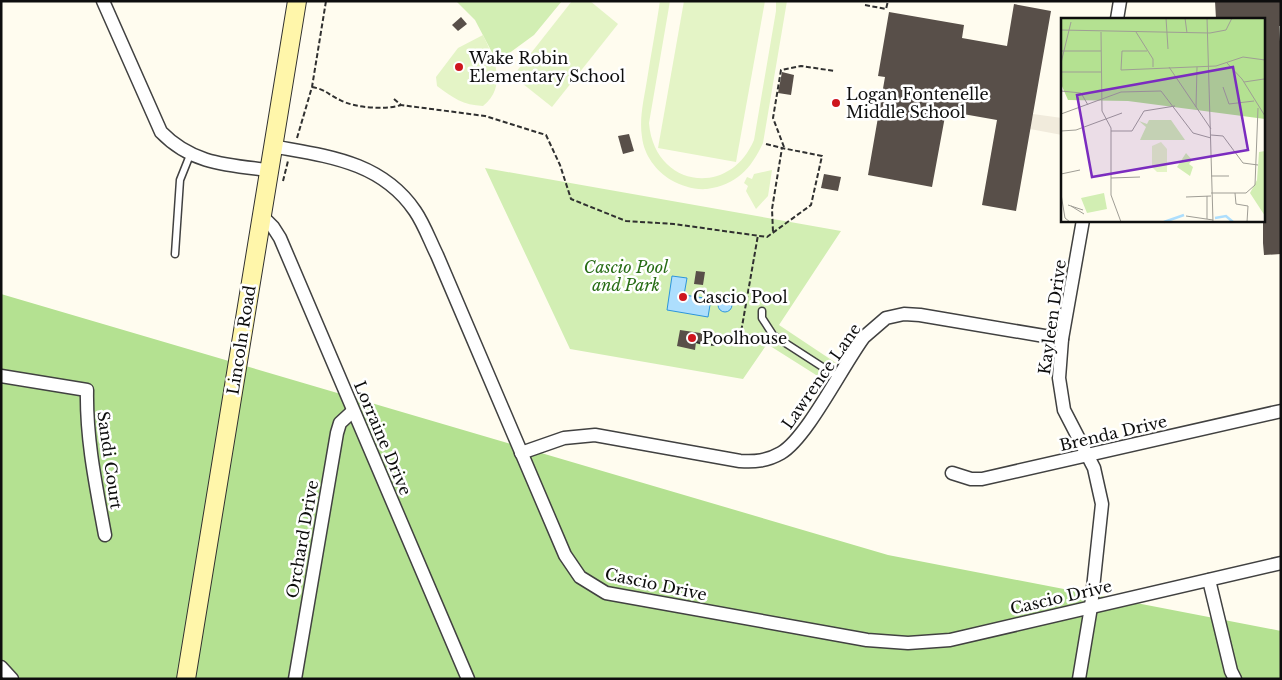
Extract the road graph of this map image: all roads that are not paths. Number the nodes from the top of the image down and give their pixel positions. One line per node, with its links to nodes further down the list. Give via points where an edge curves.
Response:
1 (103, 1): 6 (street, via 161,132)
2 (297, 1): 5 (main road, Lincoln Road)
3 (1120, 1): 4 (street)
4 (1117, 18)
5 (272, 146): 7 (main road, Lincoln Road); 17 (street, Cascio Drive, via 354,163 396,189 415,211)
6 (190, 155): 7 (street, via 212,162); 10 (lane, via 180,180)
7 (268, 170): 8 (main road, Lincoln Road)
8 (261, 215): 15 (street, Lorraine Drive, via 280,238); 26 (main road, Lincoln Road)
9 (1084, 221): 12 (street, Kayleen Drive)
10 (175, 254)
11 (762, 311): 14 (lane, via 762,318 772,335)
12 (1062, 339): 14 (street, Lawrence Lane, via 920,315 895,315 870,330); 18 (street, Kayleen Drive, via 1060,395 1068,420)
13 (1, 376): 20 (street, Sandi Court, via 87,390 86,416 91,458)
14 (838, 377): 17 (street, Lawrence Lane, via 794,443 780,454 761,461 740,461 595,435 564,438)
15 (354, 411): 27 (street, Orchard Drive, via 340,423 337,433); 28 (street, Lorraine Drive)
16 (1281, 411): 18 (street, Brenda Drive)
17 (521, 453): 23 (street, Cascio Drive, via 572,567 591,586 606,593 866,640 908,644 950,640)
18 (1087, 456): 19 (street, Brenda Drive, via 982,479); 23 (street, Kayleen Drive, via 1098,479 1102,504)
19 (952, 473)
20 (105, 535)
21 (1281, 563): 22 (street, Cascio Drive)
22 (1209, 580): 23 (street, Cascio Drive); 30 (street)
23 (1091, 607): 29 (street, Kayleen Drive)
24 (1, 667): 25 (street)
25 (12, 679)
26 (186, 679)
27 (295, 679)
28 (468, 679)
29 (1080, 679)
30 (1235, 679)

